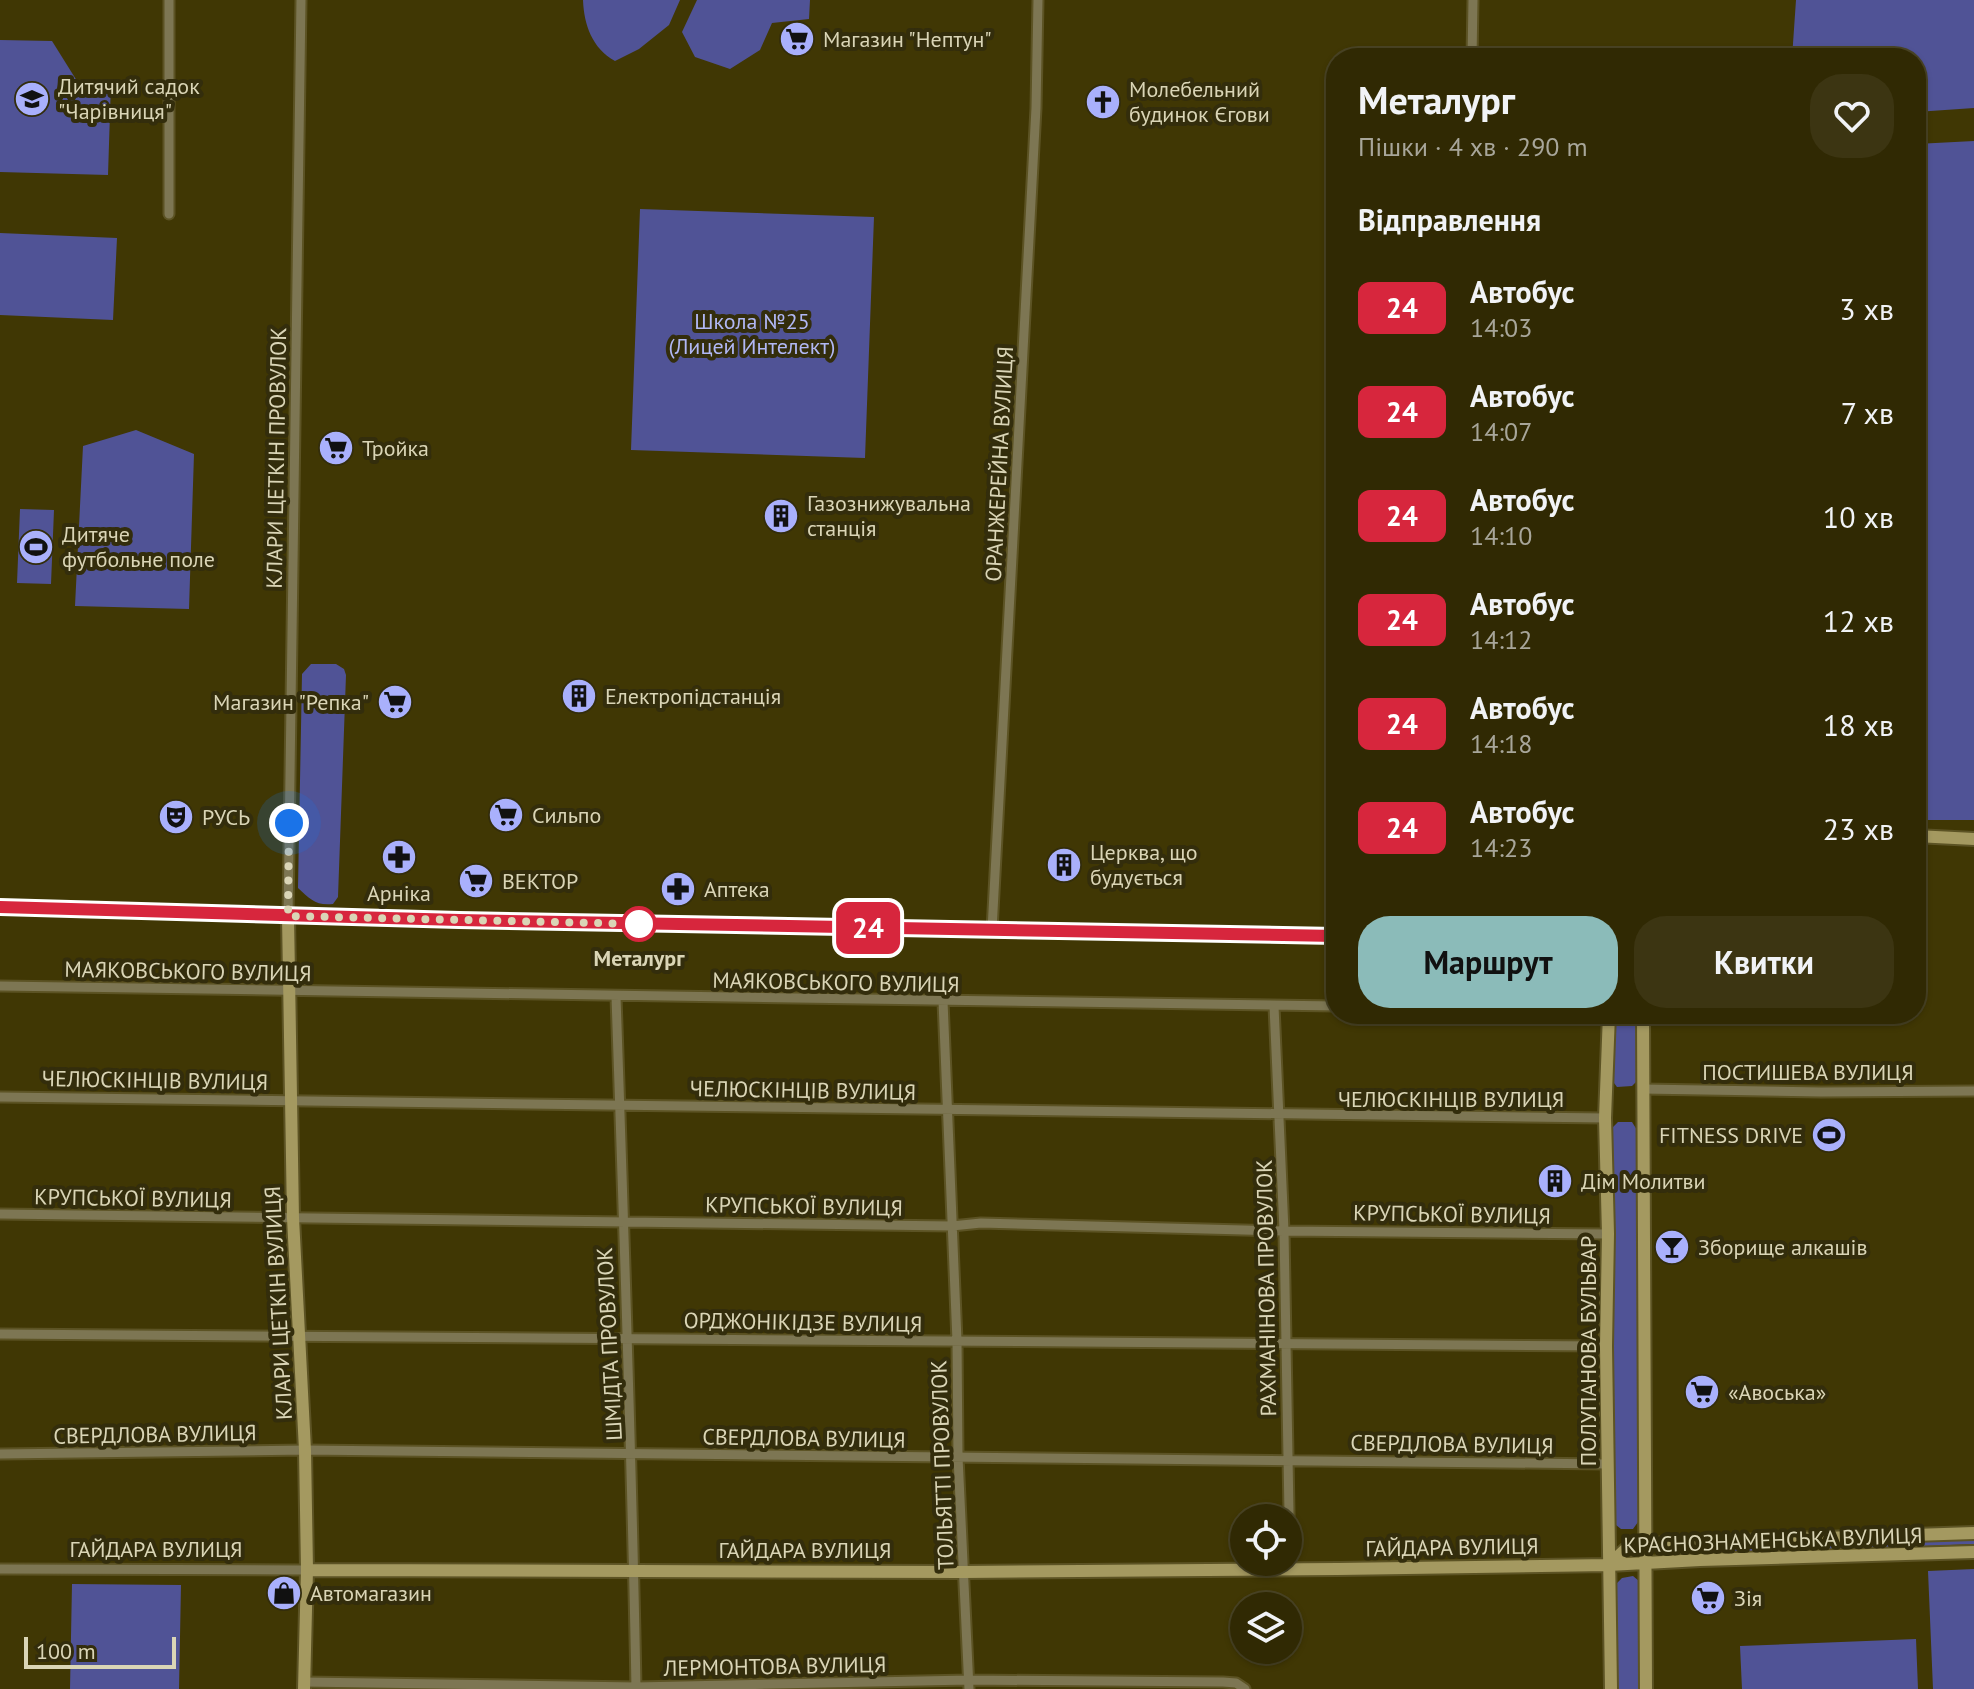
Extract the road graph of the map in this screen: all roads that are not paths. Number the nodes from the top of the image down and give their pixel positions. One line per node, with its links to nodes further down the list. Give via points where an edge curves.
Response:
1 (169, 0): 6 (street)
2 (301, 0): 10 (street, КЛАРИ ЦЕТКІН ПРОВУЛОК)
3 (1038, 0): 11 (street, ОРАНЖЕРЕЙНА ВУЛИЦЯ)
4 (1473, 0): 5 (street)
5 (1472, 48)
6 (169, 214)
7 (1926, 837): 8 (street)
8 (1974, 839)
9 (0, 907): 10 (street)
10 (288, 916): 11 (street); 14 (street, КЛАРИ ЦЕТКІН ВУЛИЦЯ)
11 (992, 930): 12 (street)
12 (1326, 936)
13 (0, 986): 14 (street, МАЯКОВСЬКОГО ВУЛИЦЯ)
14 (287, 990): 15 (street, МАЯКОВСЬКОГО ВУЛИЦЯ); 24 (street, КЛАРИ ЦЕТКІН ВУЛИЦЯ)
15 (616, 997): 16 (street, МАЯКОВСЬКОГО ВУЛИЦЯ); 25 (street, ШМІДТА ПРОВУЛОК)
16 (943, 1001): 17 (street, МАЯКОВСЬКОГО ВУЛИЦЯ); 26 (street, ТОЛЬЯТТІ ПРОВУЛОК)
17 (1274, 1006): 18 (street, МАЯКОВСЬКОГО ВУЛИЦЯ); 27 (street, РАХМАНІНОВА ПРОВУЛОК)
18 (1326, 1006)
19 (1609, 1024): 28 (street, ПОЛУПАНОВА БУЛЬВАР)
20 (1643, 1024): 21 (street)
21 (1643, 1089): 22 (street, ПОСТИШЕВА ВУЛИЦЯ); 49 (street)
22 (1974, 1091)
23 (0, 1097): 24 (street, ЧЕЛЮСКІНЦІВ ВУЛИЦЯ)
24 (291, 1100): 25 (street, ЧЕЛЮСКІНЦІВ ВУЛИЦЯ); 30 (street, КЛАРИ ЦЕТКІН ВУЛИЦЯ)
25 (620, 1105): 26 (street, ЧЕЛЮСКІНЦІВ ВУЛИЦЯ); 31 (street, ШМІДТА ПРОВУЛОК)
26 (948, 1111): 27 (street, ЧЕЛЮСКІНЦІВ ВУЛИЦЯ); 32 (street, ТОЛЬЯТТІ ПРОВУЛОК)
27 (1281, 1115): 28 (street, ЧЕЛЮСКІНЦІВ ВУЛИЦЯ); 33 (street, РАХМАНІНОВА ПРОВУЛОК)
28 (1605, 1118): 34 (street, ПОЛУПАНОВА БУЛЬВАР)
29 (0, 1214): 30 (street, КРУПСЬКОЇ ВУЛИЦЯ)
30 (293, 1218): 31 (street, КРУПСЬКОЇ ВУЛИЦЯ); 36 (street, КЛАРИ ЦЕТКІН ВУЛИЦЯ)
31 (622, 1222): 32 (street, КРУПСЬКОЇ ВУЛИЦЯ); 37 (street, ШМІДТА ПРОВУЛОК)
32 (952, 1226): 33 (street, КРУПСЬКОЇ ВУЛИЦЯ); 38 (street, ТОЛЬЯТТІ ПРОВУЛОК)
33 (1284, 1231): 34 (street, КРУПСЬКОЇ ВУЛИЦЯ); 39 (street, РАХМАНІНОВА ПРОВУЛОК)
34 (1608, 1234): 40 (street, ПОЛУПАНОВА БУЛЬВАР)
35 (0, 1334): 36 (street, ОРДЖОНІКІДЗЕ ВУЛИЦЯ)
36 (301, 1336): 37 (street, ОРДЖОНІКІДЗЕ ВУЛИЦЯ); 41 (street, КЛАРИ ЦЕТКІН ВУЛИЦЯ)
37 (626, 1338): 38 (street, ОРДЖОНІКІДЗЕ ВУЛИЦЯ); 42 (street, ШМІДТА ПРОВУЛОК)
38 (957, 1341): 39 (street, ОРДЖОНІКІДЗЕ ВУЛИЦЯ); 44 (street, ТОЛЬЯТТІ ПРОВУЛОК)
39 (1287, 1345): 40 (street, ОРДЖОНІКІДЗЕ ВУЛИЦЯ); 45 (street, РАХМАНІНОВА ПРОВУЛОК)
40 (1606, 1346): 46 (street, ПОЛУПАНОВА БУЛЬВАР)
41 (305, 1450): 42 (street, СВЕРДЛОВА ВУЛИЦЯ); 43 (street, СВЕРДЛОВА ВУЛИЦЯ); 56 (street, КЛАРИ ЦЕТКІН ВУЛИЦЯ)
42 (632, 1453): 44 (street, СВЕРДЛОВА ВУЛИЦЯ); 54 (street, ШМІДТА ПРОВУЛОК)
43 (0, 1454)
44 (958, 1457): 45 (street, СВЕРДЛОВА ВУЛИЦЯ); 58 (street, ТОЛЬЯТТІ ПРОВУЛОК)
45 (1287, 1461): 46 (street, СВЕРДЛОВА ВУЛИЦЯ); 47 (street, РАХМАНІНОВА ПРОВУЛОК)
46 (1607, 1464): 52 (street, ПОЛУПАНОВА БУЛЬВАР)
47 (1288, 1504)
48 (1974, 1533): 49 (street, КРАСНОЗНАМЕНСЬКА ВУЛИЦЯ)
49 (1646, 1544): 51 (street); 52 (street, КРАСНОЗНАМЕНСЬКА ВУЛИЦЯ, via 1625,1550)
50 (1974, 1552): 51 (street, КРАСНОЗНАМЕНСЬКА ВУЛИЦЯ)
51 (1646, 1563): 52 (street, КРАСНОЗНАМЕНСЬКА ВУЛИЦЯ); 64 (street)
52 (1609, 1565): 55 (street, ГАЙДАРА ВУЛИЦЯ); 63 (street, ПОЛУПАНОВА БУЛЬВАР)
53 (0, 1569): 56 (street, ГАЙДАРА ВУЛИЦЯ)
54 (636, 1569): 56 (street, ГАЙДАРА ВУЛИЦЯ); 58 (street, ГАЙДАРА ВУЛИЦЯ); 61 (street, ШМІДТА ПРОВУЛОК)
55 (1302, 1569)
56 (307, 1570): 60 (street, КЛАРИ ЦЕТКІН ВУЛИЦЯ)
57 (1230, 1570): 58 (street, ГАЙДАРА ВУЛИЦЯ)
58 (963, 1572): 59 (street, ТОЛЬЯТТІ ПРОВУЛОК)
59 (969, 1684): 61 (street, ЛЕРМОНТОВА ВУЛИЦЯ); 62 (street, ЛЕРМОНТОВА ВУЛИЦЯ, via 1223,1682)
60 (304, 1686): 61 (street, ЛЕРМОНТОВА ВУЛИЦЯ)
61 (636, 1688)
62 (1245, 1689)
63 (1611, 1689)
64 (1646, 1689)

